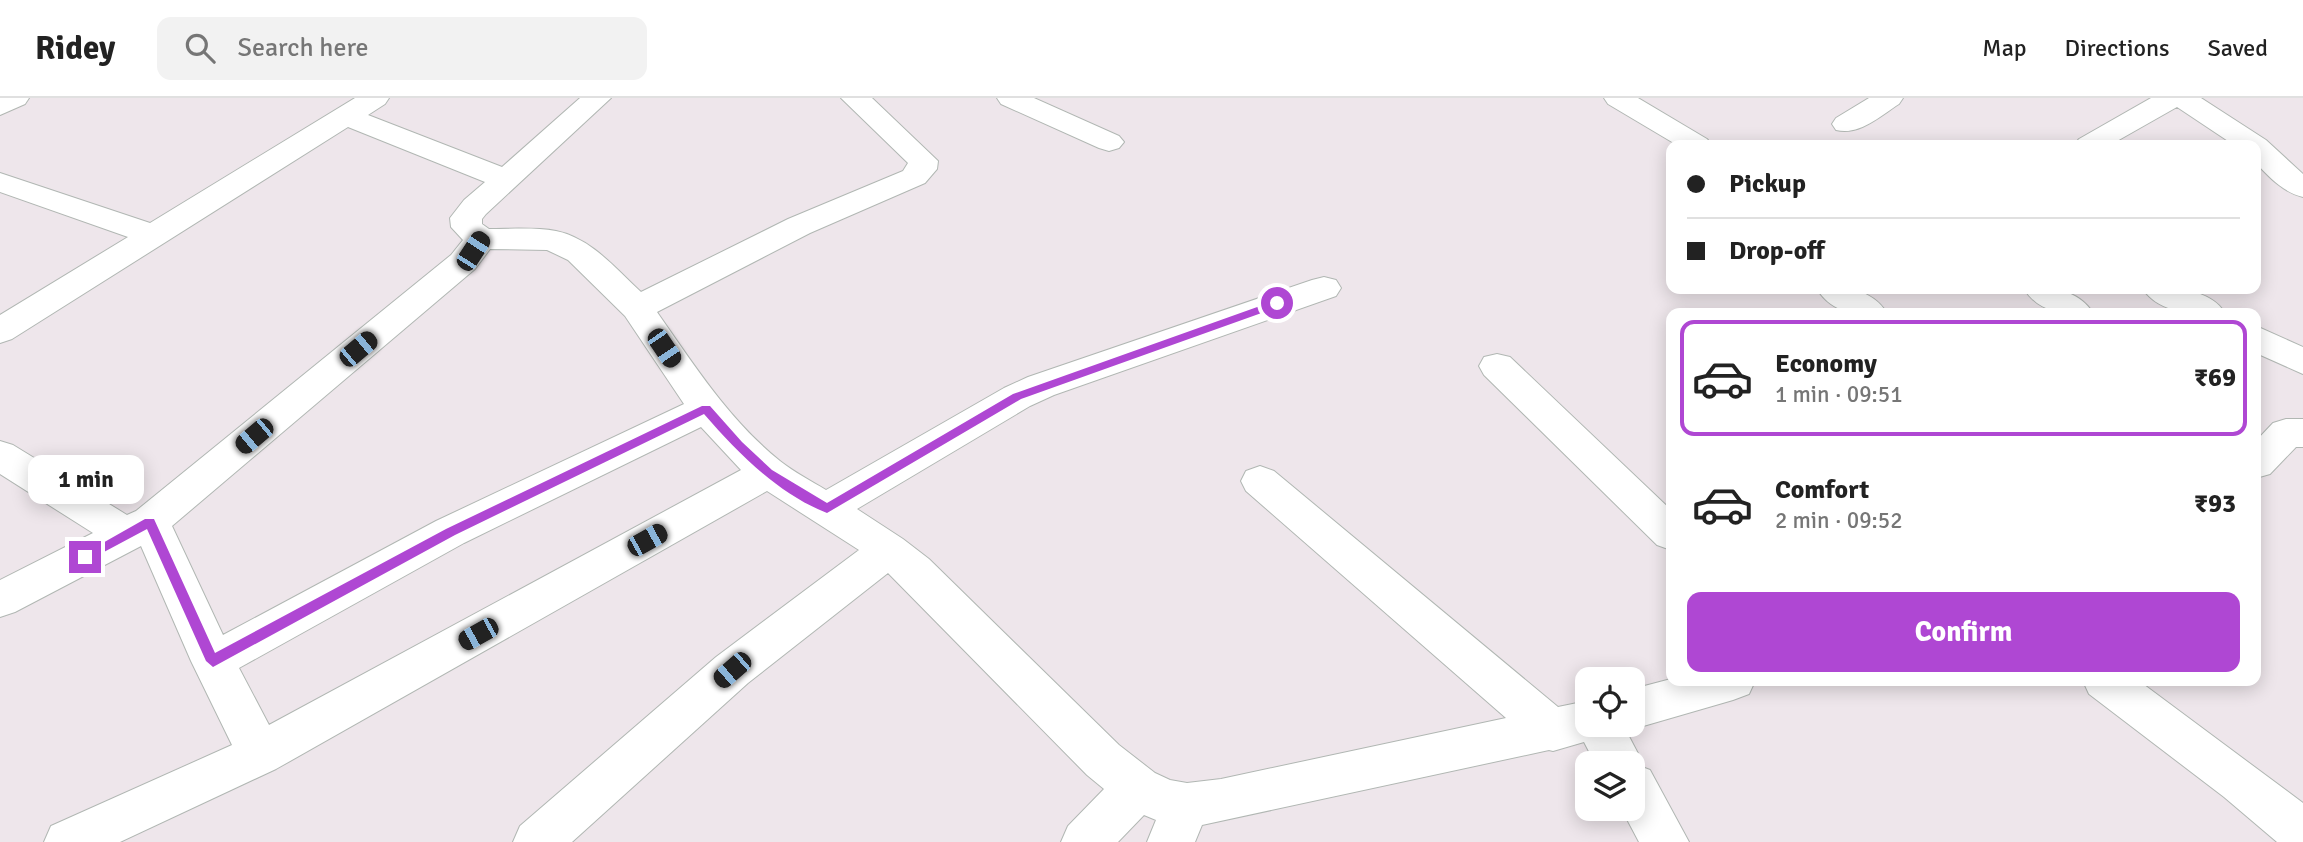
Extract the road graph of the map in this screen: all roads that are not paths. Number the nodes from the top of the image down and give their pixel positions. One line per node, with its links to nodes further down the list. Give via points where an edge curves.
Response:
1 (15, 98): 10 (street)
2 (374, 98): 11 (street)
3 (597, 98): 18 (street)
4 (1011, 98): 16 (street)
5 (1618, 98): 13 (street)
6 (1889, 98): 12 (street)
7 (2172, 98): 14 (street)
8 (2182, 98): 15 (street)
9 (864, 100): 27 (street, via 923,161 914,177 799,226)
10 (0, 106)
11 (346, 116): 18 (street); 21 (street)
12 (1846, 124)
13 (1689, 140)
14 (2098, 140)
15 (2246, 140)
16 (1109, 142)
17 (2261, 152): 20 (street)
18 (506, 179): 22 (street, via 467,218 467,227)
19 (0, 182): 21 (street)
20 (2303, 188)
21 (153, 235): 31 (street)
22 (481, 239): 27 (street, via 553,240 579,253); 40 (street, via 463,262)
23 (1324, 288): 39 (street, via 1041,386)
24 (1842, 294): 28 (street)
25 (2048, 294): 29 (street)
26 (2171, 294): 30 (street)
27 (637, 308): 35 (street)
28 (1862, 308)
29 (2069, 308)
30 (2198, 308)
31 (0, 331)
32 (2261, 341): 33 (street)
33 (2303, 362)
34 (1497, 366): 41 (street)
35 (706, 409): 37 (street); 44 (street, via 450,532)
36 (0, 455): 40 (street)
37 (768, 473): 39 (street); 49 (street)
38 (1260, 481): 48 (street)
39 (827, 508): 42 (street)
40 (138, 529): 43 (street); 44 (street)
41 (1666, 529)
42 (889, 550): 50 (street); 55 (street, via 732,670)
43 (0, 600)
44 (213, 661): 49 (street)
45 (1715, 686): 47 (street)
46 (2112, 686): 53 (street)
47 (1645, 706)
48 (1570, 726): 52 (street, via 1221,801)
49 (260, 754): 54 (street)
50 (1138, 789): 52 (street, via 1165,802); 56 (street)
51 (1645, 806): 57 (street)
52 (1179, 824)
53 (2303, 833)
54 (68, 842)
55 (537, 842)
56 (1086, 842)
57 (1665, 842)

